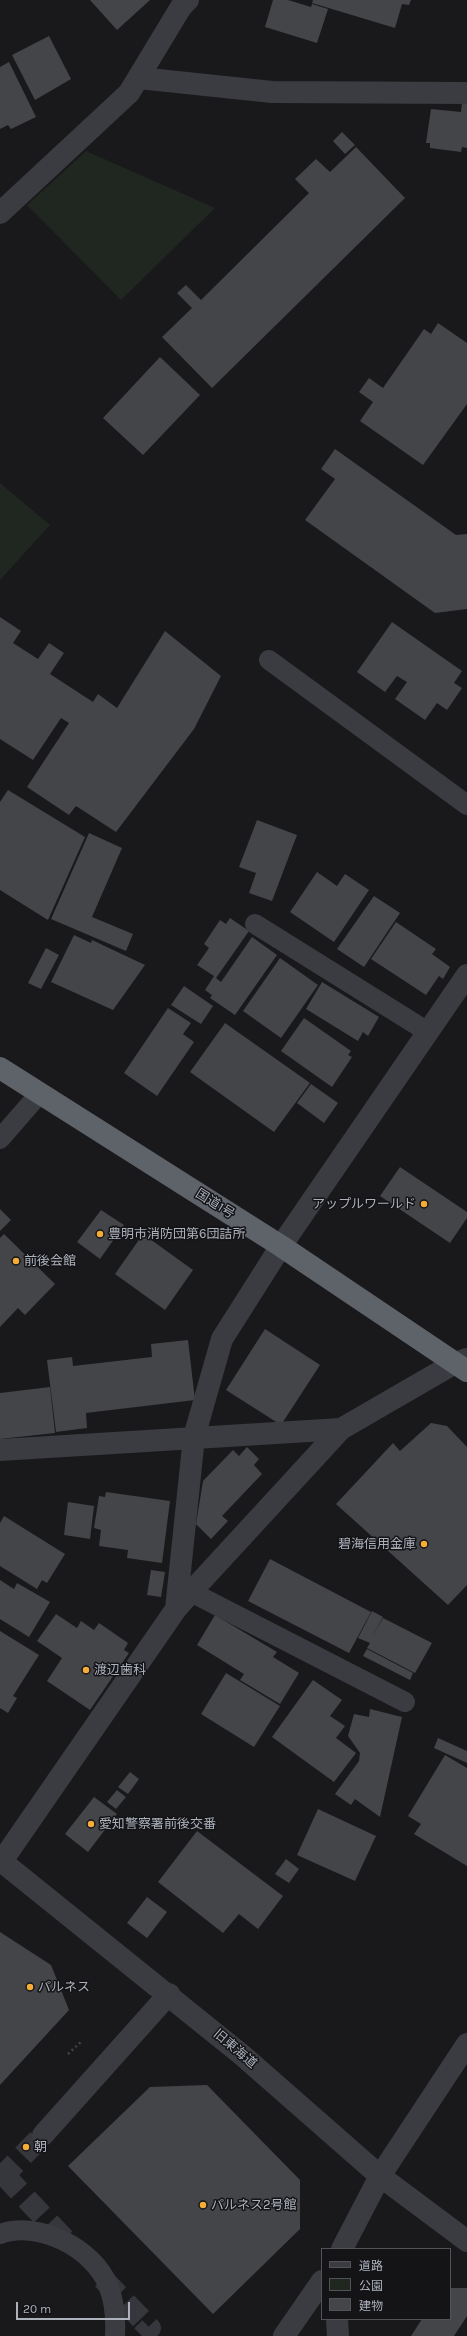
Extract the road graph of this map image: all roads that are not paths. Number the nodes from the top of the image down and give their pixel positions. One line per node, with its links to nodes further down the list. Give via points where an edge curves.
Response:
1 (188, 0): 2 (street, via 181,7)
2 (139, 78): 3 (street, via 272,92); 4 (street, via 129,93)
3 (467, 93)
4 (0, 212)
5 (269, 660): 6 (lane)
6 (467, 805)
7 (255, 924): 9 (lane)
8 (467, 975): 9 (street)
9 (428, 1032): 13 (street)
10 (0, 1068): 11 (highway, 国道1号)
11 (40, 1093): 12 (lane); 13 (highway, 国道1号)
12 (0, 1139)
13 (281, 1246): 14 (highway, 国道1号); 16 (street, via 222,1339)
14 (463, 1364): 15 (street)
15 (341, 1429): 16 (street); 18 (street)
16 (194, 1437): 17 (street); 19 (street)
17 (0, 1450)
18 (191, 1592): 19 (street); 20 (lane)
19 (176, 1609): 21 (street)
20 (405, 1702)
21 (1, 1860): 22 (street, 旧東海道)
22 (169, 1994): 24 (street); 25 (street, 旧東海道)
23 (467, 2044): 25 (street)
24 (43, 2135)
25 (380, 2176): 27 (street, 旧東海道); 28 (street)
26 (0, 2234): 31 (lane, via 35,2231 65,2240 90,2259 108,2284 116,2314)
27 (467, 2241)
28 (343, 2248)
29 (321, 2282): 32 (street)
30 (337, 2320): 33 (street)
31 (115, 2336)
32 (284, 2336)
33 (338, 2336)

